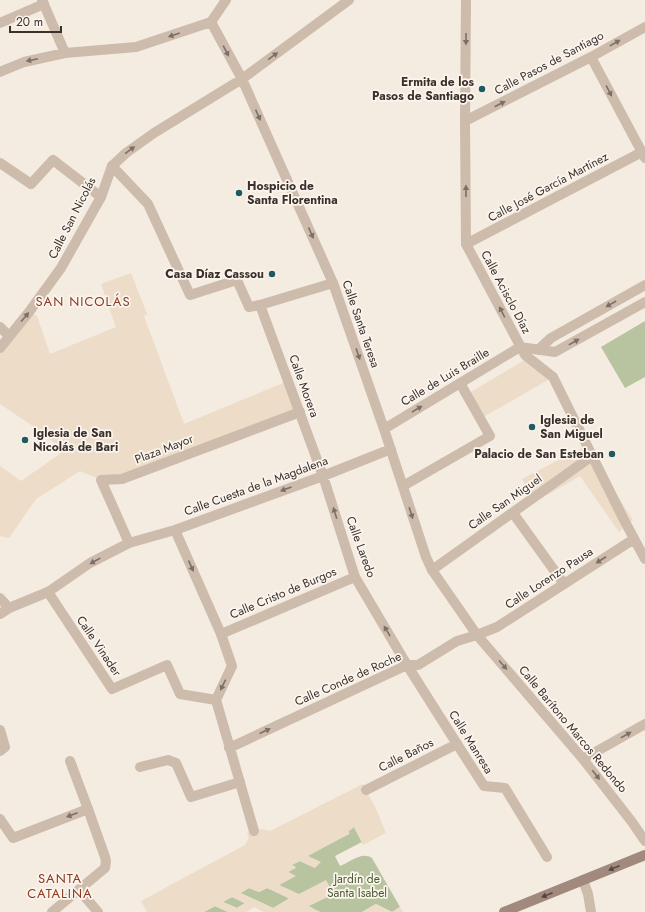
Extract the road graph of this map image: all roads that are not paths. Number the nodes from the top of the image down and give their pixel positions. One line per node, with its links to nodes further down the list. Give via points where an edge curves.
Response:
1 (226, 0): 5 (street)
2 (349, 0): 11 (street, Calle San Nicolás, one-way to 2)
3 (466, 0): 12 (street, Calle Acisclo Díaz, one-way to 12)
4 (45, 1): 6 (street); 8 (street)
5 (211, 22): 8 (street, one-way to 8, via 136,47); 11 (street, Calle Santa Teresa, one-way to 11)
6 (0, 23)
7 (645, 27): 9 (street, Calle Pasos de Santiago, one-way to 7)
8 (66, 53): 10 (street, one-way to 10, via 24,62)
9 (591, 57): 12 (street, Calle Pasos de Santiago, one-way to 9); 13 (street, one-way to 13)
10 (0, 72)
11 (242, 79): 15 (street, Calle San Nicolás, one-way to 11, via 154,133); 18 (street, Calle Santa Teresa, one-way to 18)
12 (465, 122): 17 (street, Calle Acisclo Díaz, one-way to 12)
13 (643, 155): 17 (street, Calle José García Martínez)
14 (0, 163): 16 (street, via 31,184 53,160)
15 (112, 166): 16 (street, Calle San Nicolás); 21 (street, via 148,204 190,295 237,280 249,307)
16 (101, 197): 23 (street, Calle San Nicolás, one-way to 16, via 61,268)
17 (466, 244): 24 (street, Calle Acisclo Díaz, one-way to 17)
18 (333, 283): 21 (street); 29 (street, Calle Santa Teresa, one-way to 29)
19 (645, 284): 26 (street, one-way to 26, via 551,338)
20 (645, 302): 26 (street, one-way to 20, via 555,352)
21 (260, 305): 28 (street, Calle Morera)
22 (0, 328): 23 (street)
23 (9, 336): 25 (street, Calle San Nicolás)
24 (520, 346): 26 (street); 27 (street, Calle de Luis Braille); 31 (street, Calle Acisclo Díaz, via 525,355 553,377)
25 (0, 348)
26 (538, 350)
27 (460, 383): 29 (street, Calle de Luis Braille, one-way to 27); 33 (street, via 490,436)
28 (300, 412): 32 (street, Calle Morera); 37 (street, Plaza Mayor, via 122,479 101,480)
29 (384, 429): 30 (street, Calle Santa Teresa)
30 (391, 449): 32 (street, Calle Cuesta de la Magdalena); 33 (street, Calle Santa Teresa)
31 (592, 456): 34 (street, Calle San Miguel); 36 (street, Calle Acisclo Díaz)
32 (323, 476): 35 (street, Calle Cuesta de la Magdalena, one-way to 35); 40 (street, Calle Laredo, one-way to 32)
33 (402, 486): 39 (street, Calle Santa Teresa, one-way to 39)
34 (513, 513): 39 (street, Calle San Miguel); 41 (street)
35 (175, 530): 37 (street, Calle Cuesta de la Magdalena); 46 (street, one-way to 46)
36 (634, 539): 38 (street, Calle Acisclo Díaz); 41 (street, Calle Lorenzo Pausa, one-way to 41)
37 (129, 543): 42 (street, Calle Cuesta de la Magdalena, one-way to 42, via 90,563)
38 (645, 559)
39 (432, 570): 47 (street, Calle Santa Teresa)
40 (355, 577): 46 (street, Calle Cristo de Burgos); 48 (street, Calle Laredo, one-way to 40)
41 (564, 584): 47 (street, Calle Lorenzo Pausa, via 497,627)
42 (48, 592): 44 (street, Calle Cuesta de la Magdalena); 49 (street, Calle Vinader, via 112,689 167,666 180,694)
43 (0, 598): 44 (street)
44 (9, 608): 45 (street, Calle Cuesta de la Magdalena)
45 (0, 614)
46 (221, 634): 49 (street, one-way to 49, via 232,666)
47 (477, 635): 48 (street, Calle Conde de Roche, via 457,641 418,665); 55 (street, Calle Barítono Marcos Redondo, one-way to 55)
48 (407, 665): 52 (street, Calle Manresa); 53 (street, Calle Conde de Roche, one-way to 48)
49 (216, 700): 53 (street)
50 (645, 724): 55 (street, one-way to 50)
51 (0, 730): 54 (street)
52 (457, 744): 59 (street, Calle Baños); 65 (street, Calle Manresa, via 484,786 505,788)
53 (229, 748): 58 (street)
54 (2, 749)
55 (583, 759): 63 (street, Calle Barítono Marcos Redondo, one-way to 63)
56 (70, 760): 60 (street)
57 (140, 767): 58 (street, via 168,760 176,763 191,797)
58 (240, 782): 62 (street)
59 (366, 790)
60 (88, 809): 61 (street, one-way to 61, via 13,838); 67 (street, via 106,861 105,868)
61 (0, 819)
62 (254, 831)
63 (645, 841)
64 (645, 856): 66 (main road, one-way to 66)
65 (547, 857)
66 (583, 880): 70 (main road, one-way to 70); 71 (street)
67 (79, 890): 68 (street); 69 (street)
68 (52, 912)
69 (98, 912)
70 (504, 912)
71 (591, 912)

